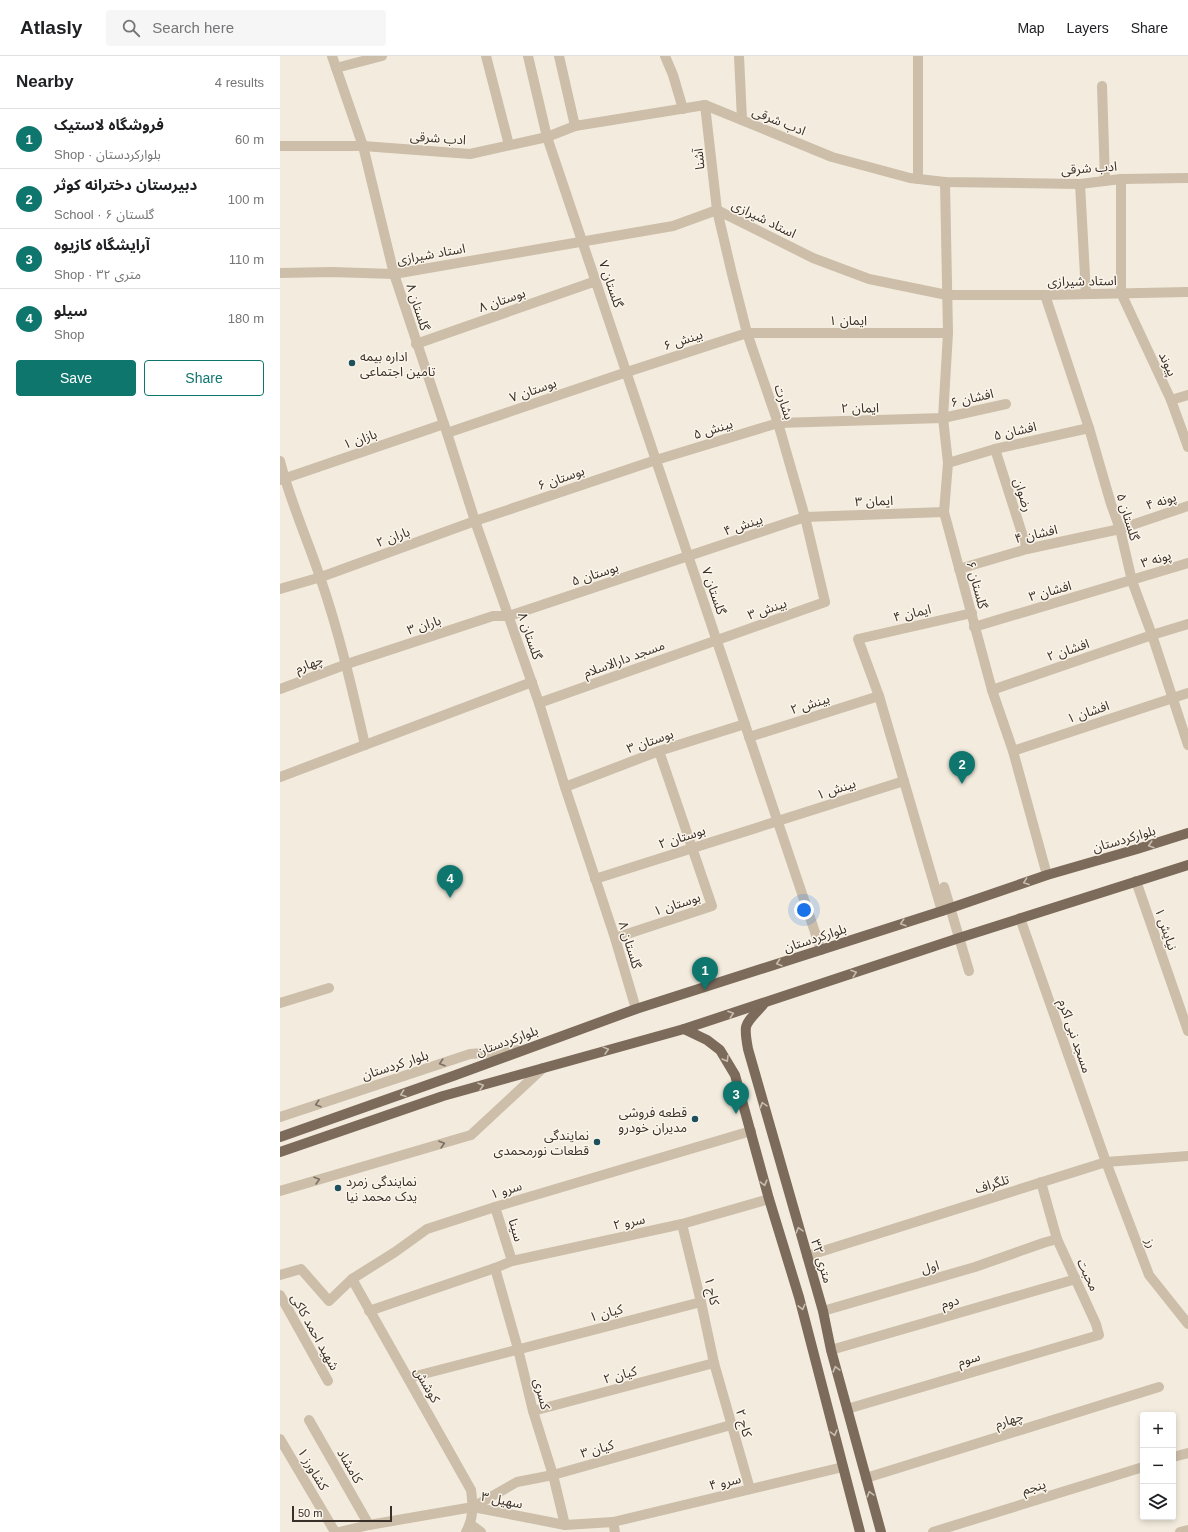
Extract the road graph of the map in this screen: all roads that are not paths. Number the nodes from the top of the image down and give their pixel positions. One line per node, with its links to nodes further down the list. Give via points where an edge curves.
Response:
1 (332, 56): 9 (street, گلستان ۸)
2 (382, 56): 9 (street)
3 (486, 56): 16 (street)
4 (528, 56): 15 (street, گلستان ۷)
5 (559, 56): 14 (street)
6 (665, 56): 12 (street)
7 (739, 56): 13 (street)
8 (918, 56): 20 (street)
9 (336, 68): 18 (street, گلستان ۸)
10 (1102, 86): 22 (street)
11 (706, 105): 12 (street, ادب شرقی); 13 (street, ادب شرقی); 25 (street, آشنا)
12 (683, 109): 14 (street, ادب شرقی)
13 (742, 120): 20 (street, ادب شرقی, via 832,157)
14 (575, 126): 15 (street, ادب شرقی)
15 (547, 137): 16 (street, ادب شرقی); 26 (street, گلستان ۷)
16 (509, 145): 18 (street, ادب شرقی, via 470,154)
17 (280, 146): 18 (street, ادب شرقی)
18 (363, 146): 28 (street, گلستان ۸)
19 (1188, 178): 21 (street, ادب شرقی)
20 (918, 179): 23 (street, ادب شرقی)
21 (1120, 179): 22 (street, ادب شرقی); 31 (street)
22 (1105, 181): 24 (street, ادب شرقی)
23 (945, 182): 24 (street, ادب شرقی); 33 (street, گلستان ۶)
24 (1080, 184): 32 (street)
25 (717, 210): 26 (street, استاد شیرازی, via 673,226); 33 (street, استاد شیرازی, via 813,258 869,279); 36 (street, بشارت)
26 (583, 241): 28 (street, استاد شیرازی); 29 (street, گلستان ۷)
27 (280, 273): 28 (street, استاد شیرازی)
28 (394, 274): 37 (street, گلستان ۸)
29 (596, 281): 37 (street, بوستان ۸); 38 (street, گلستان ۷)
30 (1188, 292): 31 (street, استاد شیرازی)
31 (1121, 293): 32 (street, استاد شیرازی); 40 (street, پیوند)
32 (1086, 294): 34 (street, استاد شیرازی)
33 (947, 295): 34 (street, استاد شیرازی); 35 (street, گلستان ۶)
34 (1045, 295): 45 (street, گلستان ۵)
35 (948, 333): 36 (street, ایمان ۱); 42 (street, گلستان ۶)
36 (747, 334): 38 (street, بینش ۶); 43 (street, بشارت)
37 (416, 344): 44 (street, گلستان ۸)
38 (626, 372): 44 (street, بوستان ۷); 48 (street, گلستان ۷)
39 (1188, 395): 40 (street)
40 (1171, 400): 46 (street, پیوند)
41 (1006, 404): 42 (street, افشان ۶)
42 (943, 418): 43 (street, ایمان ۲); 50 (street, گلستان ۶)
43 (778, 423): 48 (street, بینش ۵); 54 (street, بشارت)
44 (446, 428): 51 (street, بازان ۱); 55 (street, گلستان ۸)
45 (1089, 428): 47 (street, افشان ۵); 56 (street, گلستان ۵)
46 (1188, 447)
47 (995, 449): 50 (street, افشان ۵); 57 (street, رضوان)
48 (656, 460): 55 (street, بوستان ۶); 58 (street, گلستان ۷)
49 (280, 461): 51 (street)
50 (948, 463): 53 (street, گلستان ۶)
51 (282, 479): 61 (street)
52 (1188, 506): 56 (street, پونه ۴)
53 (944, 512): 54 (street, ایمان ۳); 60 (street, گلستان ۶)
54 (805, 517): 58 (street, بینش ۴); 64 (street, بشارت)
55 (475, 521): 61 (street, باران ۲); 66 (street, گلستان ۸)
56 (1120, 529): 57 (street, افشان ۴); 62 (street, گلستان ۵)
57 (1027, 549): 60 (street, افشان ۴)
58 (689, 557): 66 (street, بوستان ۵); 70 (street, گلستان ۷)
59 (1188, 563): 62 (street, پونه ۳)
60 (959, 568): 65 (street, گلستان ۶)
61 (321, 577): 63 (street); 71 (street)
62 (1132, 581): 68 (street, افشان ۳); 69 (street, گلستان ۵)
63 (280, 589)
64 (825, 602): 70 (street, بینش ۳)
65 (972, 613): 68 (street, گلستان ۶); 76 (street, ایمان ۴, via 858,639)
66 (510, 616): 71 (street, باران ۳, via 493,616); 72 (street, گلستان ۸)
67 (1188, 624): 69 (street, افشان ۲)
68 (974, 627): 74 (street, گلستان ۶)
69 (1152, 635): 74 (street, افشان ۲); 77 (street, گلستان ۵)
70 (717, 640): 78 (street, مسجد دارالاسلام); 79 (street, گلستان ۷)
71 (347, 664): 73 (street, چهارم); 81 (street)
72 (532, 682): 78 (street, گلستان ۸); 81 (street)
73 (280, 689)
74 (992, 690): 84 (street, گلستان ۶)
75 (1188, 693): 77 (street, افشان ۱)
76 (879, 696): 80 (street, بینش ۲); 86 (street)
77 (1172, 698): 82 (street, گلستان ۵); 84 (street, افشان ۱)
78 (539, 703): 87 (street, گلستان ۸)
79 (745, 724): 80 (street, گلستان ۷); 83 (street, بوستان ۳)
80 (749, 736): 88 (street, گلستان ۷)
81 (365, 745): 85 (street)
82 (1188, 745)
83 (659, 751): 87 (street, بوستان ۳); 90 (street)
84 (1013, 751): 92 (street, گلستان ۶)
85 (280, 777)
86 (904, 781): 88 (street, بینش ۱); 96 (street)
87 (565, 787): 93 (street, گلستان ۸)
88 (777, 821): 90 (street, بوستان ۲); 100 (street, گلستان ۷)
89 (1188, 833): 92 (main road, بلوارکردستان, one-way to 92)
90 (692, 847): 93 (street, بوستان ۲); 98 (street, بوستان ۱, via 712,906)
91 (1188, 865): 94 (main road)
92 (1046, 874): 96 (main road, بلوارکردستان, one-way to 96)
93 (595, 879): 98 (street, گلستان ۸)
94 (1136, 881): 97 (main road); 107 (street, نیایش ۱)
95 (944, 888): 96 (street)
96 (946, 909): 99 (street); 100 (main road, بلوارکردستان, one-way to 100)
97 (1020, 918): 99 (main road); 115 (street, مسجد نبی اکرم)
98 (615, 938): 105 (street, گلستان ۸)
99 (959, 938): 101 (street); 104 (main road, one-way to 99)
100 (821, 950): 105 (main road, بلوارکردستان, one-way to 105)
101 (969, 971)
102 (329, 988): 103 (street)
103 (280, 1003)
104 (764, 1004): 106 (main road, one-way to 104); 122 (main road, ۳۲ متری, one-way to 104, via 744,1030)
105 (636, 1009): 108 (main road, بلوارکردستان)
106 (684, 1029): 109 (main road, one-way to 106); 111 (main road, one-way to 111, via 707,1040 720,1050 735,1076)
107 (1188, 1031)
108 (521, 1050): 110 (street, بلوار کردستان, one-way to 110, via 470,1054); 112 (main road, بلوارکردستان, one-way to 112)
109 (543, 1068): 113 (main road, one-way to 109, via 443,1096); 117 (street, one-way to 109, via 471,1135)
110 (280, 1117)
111 (751, 1132): 118 (main road, one-way to 118); 119 (street, سرو ۱)
112 (280, 1137)
113 (280, 1152)
114 (1188, 1156): 115 (street, تلگراف)
115 (1106, 1162): 116 (street, تلگراف); 132 (street, رز, via 1150,1275)
116 (1041, 1182): 121 (street, محبت); 122 (street, تلگراف)
117 (280, 1191)
118 (769, 1199): 120 (street, سرو ۲); 147 (main road, one-way to 147, via 799,1297)
119 (495, 1207): 123 (street, سینا); 126 (street, سرو ۱, via 427,1229)
120 (682, 1224): 123 (street, سرو ۲); 129 (street, کاج ۱)
121 (1057, 1240): 127 (street, محبت); 131 (street, اول, via 975,1267)
122 (807, 1256): 131 (main road, ۳۲ متری)
123 (512, 1261): 124 (street, سرو ۲)
124 (495, 1268): 130 (street, سرو ۲); 134 (street, کسری)
125 (280, 1275): 126 (street, سرو ۱, via 301,1269 329,1301)
126 (352, 1278): 130 (street, کوشش)
127 (1076, 1278): 133 (street, محبت); 135 (street, دوم)
128 (280, 1295): 138 (street, شهید احمد کاکی)
129 (701, 1302): 134 (street, کیان ۱); 136 (street, کاج ۱)
130 (369, 1311): 137 (street, کوشش)
131 (823, 1311): 135 (main road, ۳۲ متری)
132 (1188, 1324)
133 (1099, 1335): 140 (street, سوم)
134 (518, 1349): 137 (street, کیان ۱); 141 (street, کسری)
135 (831, 1350): 140 (main road, ۳۲ متری, one-way to 135)
136 (714, 1363): 141 (street, کیان ۲); 143 (street, کاج ۲)
137 (408, 1378): 152 (street, کوشش, via 471,1490)
138 (328, 1381)
139 (1159, 1387): 150 (street, چهارم)
140 (847, 1409): 150 (main road, ۳۲ متری)
141 (533, 1411): 149 (street, کسری)
142 (309, 1420): 154 (street, کامشاد)
143 (731, 1425): 149 (street, کیان ۳); 151 (street, کاج ۲)
144 (280, 1439): 158 (street, کشاورز ۱)
145 (1188, 1453): 146 (street)
146 (1176, 1456)
147 (842, 1467): 151 (street, سرو ۴); 162 (main road)
148 (1140, 1468): 164 (street, پنجم)
149 (553, 1475): 152 (street, کیان ۳, via 517,1482); 155 (street, کسری)
150 (866, 1478): 163 (main road, ۳۲ متری, one-way to 150)
151 (750, 1489): 153 (street, سرو ۴)
152 (473, 1507): 154 (street, سهیل ۳); 155 (street, سهیل ۳); 156 (street, کوشش)
153 (613, 1522): 155 (street, سهیل ۳); 161 (street)
154 (369, 1525): 159 (street, سهیل ۳)
155 (565, 1525)
156 (468, 1528): 160 (street)
157 (1188, 1530): 165 (street)
158 (335, 1532)
159 (339, 1532)
160 (481, 1532)
161 (615, 1532)
162 (860, 1532)
163 (881, 1532)
164 (933, 1532)
165 (1180, 1532)

